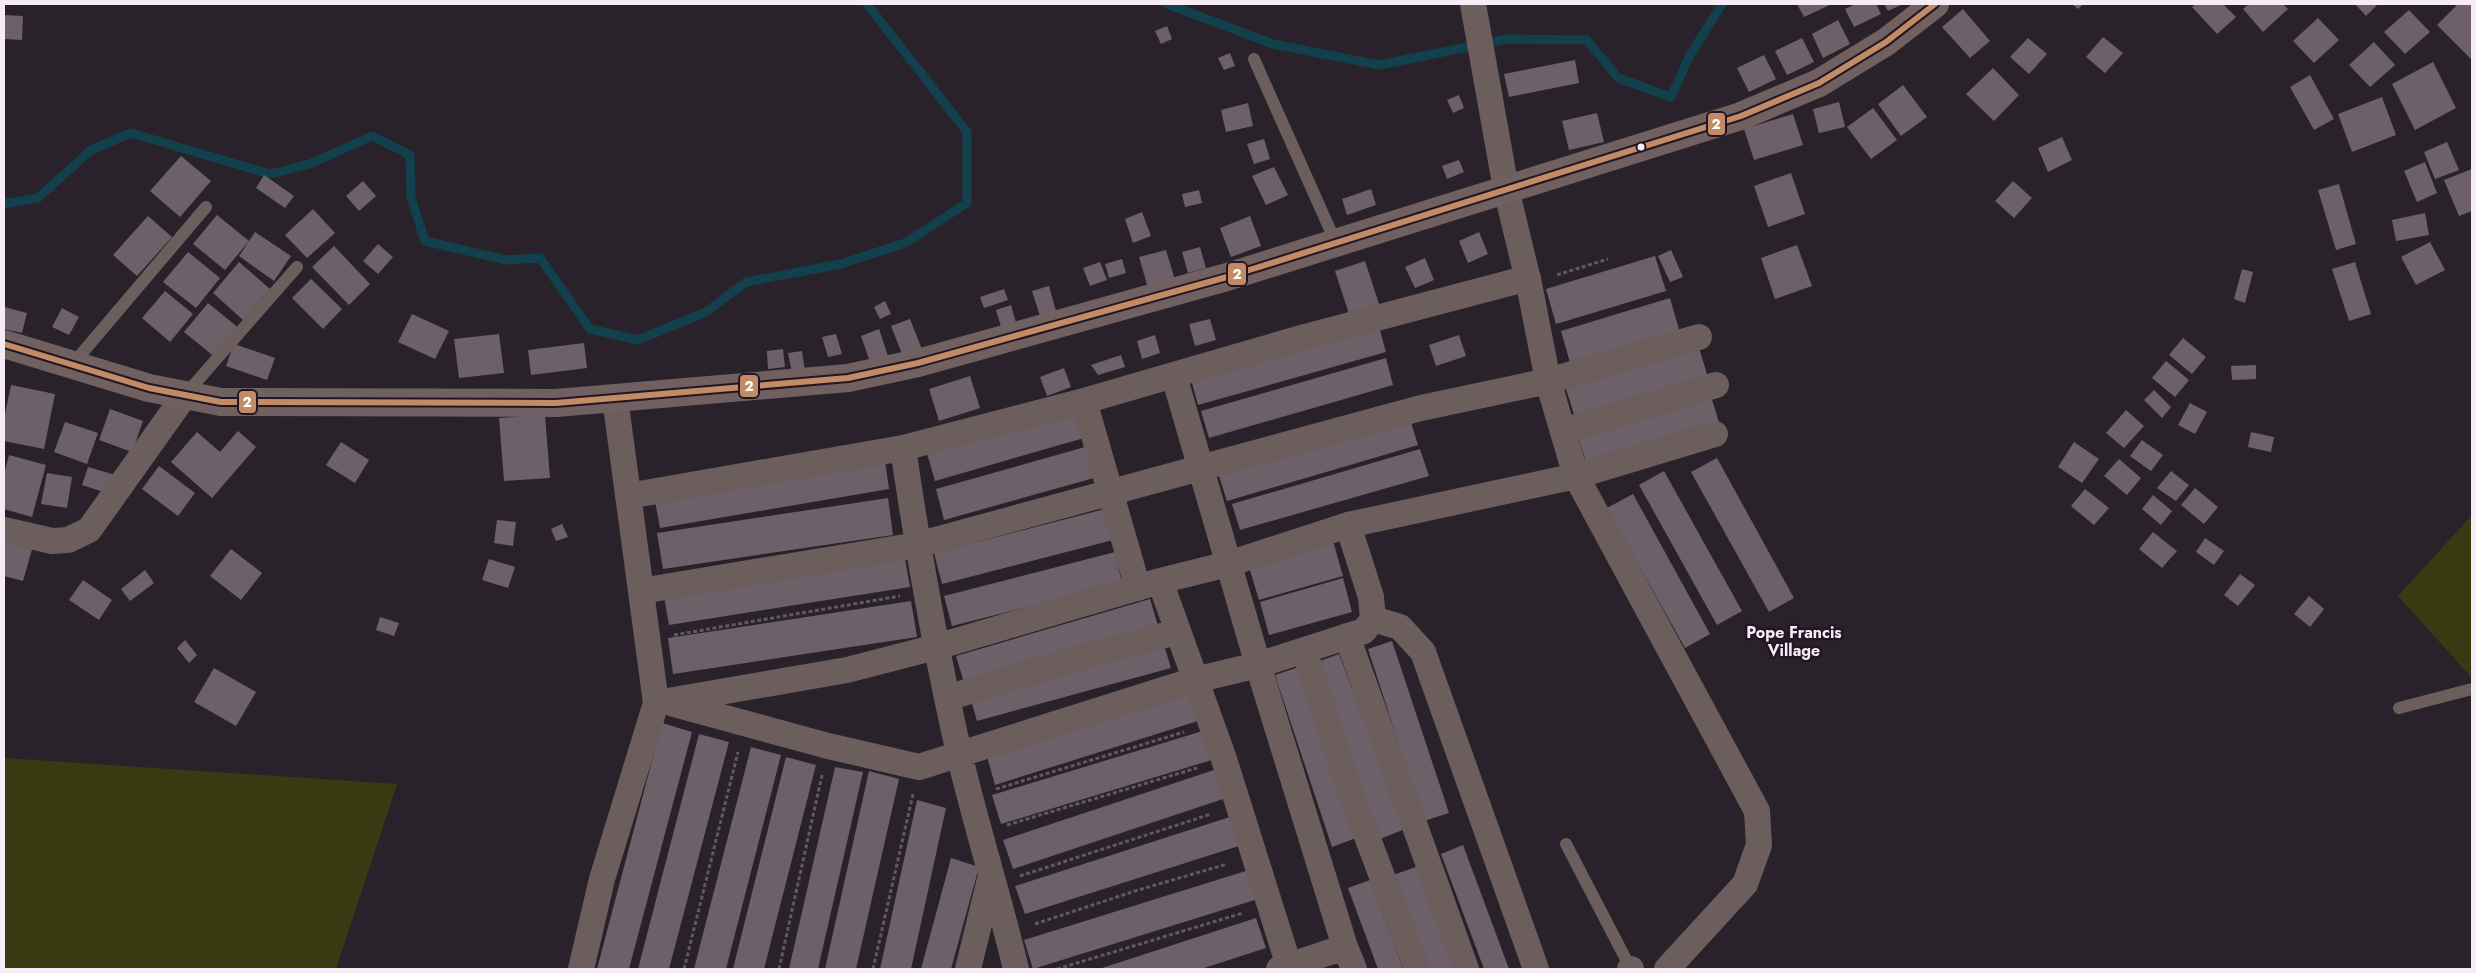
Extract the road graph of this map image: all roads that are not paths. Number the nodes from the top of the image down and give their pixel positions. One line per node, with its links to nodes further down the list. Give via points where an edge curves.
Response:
1 (1935, 4): 4 (street, via 1886,42 1819,83 1740,116)
2 (1473, 8): 4 (street)
3 (1254, 59): 6 (lane)
4 (1506, 189): 6 (street); 8 (street)
5 (206, 207): 11 (lane)
6 (1336, 242): 16 (street, via 1227,277 918,363 848,378)
7 (298, 267): 15 (lane)
8 (1529, 281): 12 (street, via 1301,338); 13 (street)
9 (1699, 337): 13 (street)
10 (4, 344): 11 (street)
11 (72, 365): 15 (street)
12 (1174, 376): 17 (street); 21 (street)
13 (1548, 381): 18 (street); 21 (street, via 1420,408)
14 (1716, 385): 18 (street)
15 (185, 395): 16 (street, via 221,402 556,403); 26 (street, via 89,530 68,540 52,541)
16 (615, 398): 24 (street)
17 (1084, 401): 20 (street); 23 (street)
18 (1563, 431): 22 (street)
19 (1715, 434): 22 (street)
20 (903, 448): 24 (street); 27 (street)
21 (1200, 468): 23 (street); 28 (street)
22 (1576, 476): 25 (street); 54 (street, via 1757,811 1759,845 1745,884)
23 (1111, 494): 27 (street); 29 (street)
24 (628, 496): 30 (street)
25 (1348, 525): 28 (street); 31 (street, via 1371,597)
26 (4, 530)
27 (917, 545): 30 (street); 34 (street)
28 (1228, 564): 29 (street); 36 (street)
29 (1149, 584): 32 (street); 34 (street)
30 (640, 591): 40 (street)
31 (1373, 619): 33 (street, via 1364,631); 52 (street, via 1400,627 1423,652)
32 (1177, 632): 37 (street); 39 (street)
33 (1347, 636): 35 (street); 51 (street)
34 (936, 648): 39 (street); 40 (street, via 846,670)
35 (1304, 650): 36 (street); 50 (street, via 1348,786)
36 (1258, 665): 37 (street); 45 (street)
37 (1195, 680): 42 (street); 46 (street, via 1224,759 1269,906)
38 (2472, 689): 41 (lane)
39 (947, 698): 42 (street)
40 (660, 702): 42 (street, via 919,767); 47 (street, via 602,879)
41 (2399, 708)
42 (960, 755): 44 (street)
43 (1566, 844): 53 (lane)
44 (993, 878): 48 (street); 49 (street)
45 (1350, 958): 46 (street)
46 (1284, 968)
47 (581, 969)
48 (968, 969)
49 (1016, 969)
50 (1417, 969)
51 (1466, 969)
52 (1536, 969)
53 (1631, 969)
54 (1667, 969)

